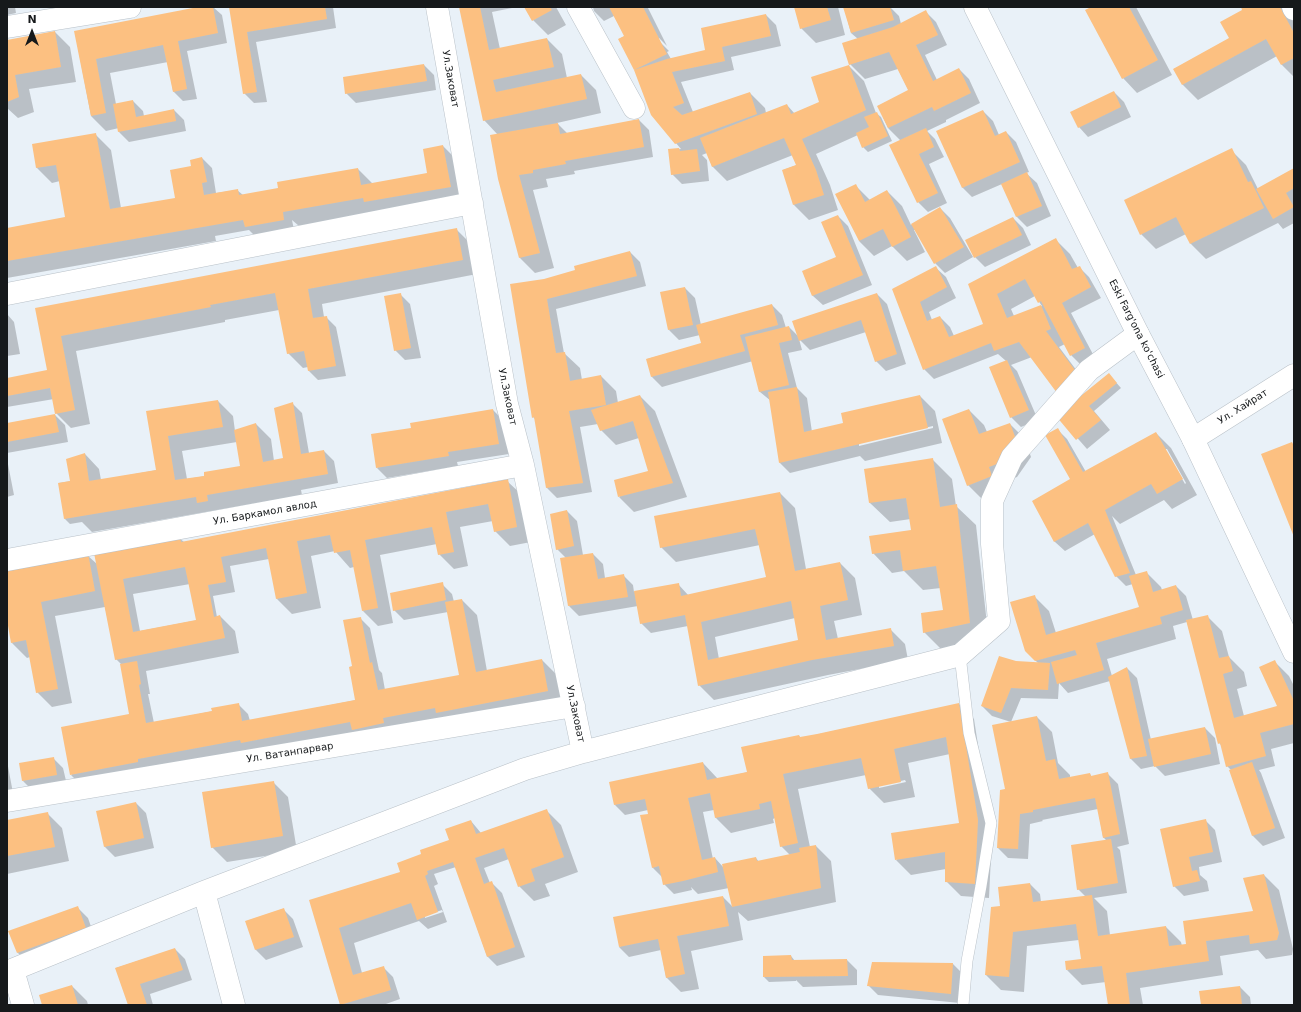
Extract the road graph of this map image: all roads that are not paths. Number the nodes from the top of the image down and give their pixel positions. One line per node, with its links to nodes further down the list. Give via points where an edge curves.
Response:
1 (130, 7): 5 (street)
2 (437, 7): 7 (street, Ул.Заковат)
3 (578, 7): 6 (street)
4 (975, 7): 9 (street, Eski Farg'ona ko'chasi)
5 (7, 26)
6 (634, 108)
7 (472, 203): 8 (street); 12 (street, Ул.Заковат, via 507,404)
8 (7, 294)
9 (1138, 334): 11 (street, Eski Farg'ona ko'chasi); 15 (street, via 1089,370 1012,457 992,501 992,544 999,621)
10 (1294, 376): 11 (street, Ул. Хайрат)
11 (1193, 439): 14 (street, Eski Farg'ona ko'chasi)
12 (523, 465): 13 (street, Ул. Баркамол авлод); 16 (street, Ул.Заковат)
13 (7, 560)
14 (1294, 652)
15 (960, 655): 17 (street); 23 (lane, via 969,733 991,823 967,961)
16 (574, 706): 17 (street, Ул.Заковат); 18 (street, Ул. Ватанпарвар)
17 (583, 752): 19 (street, via 525,769)
18 (7, 801)
19 (204, 892): 20 (street); 22 (street)
20 (10, 971): 21 (street)
21 (23, 1005)
22 (234, 1005)
23 (963, 1005)

